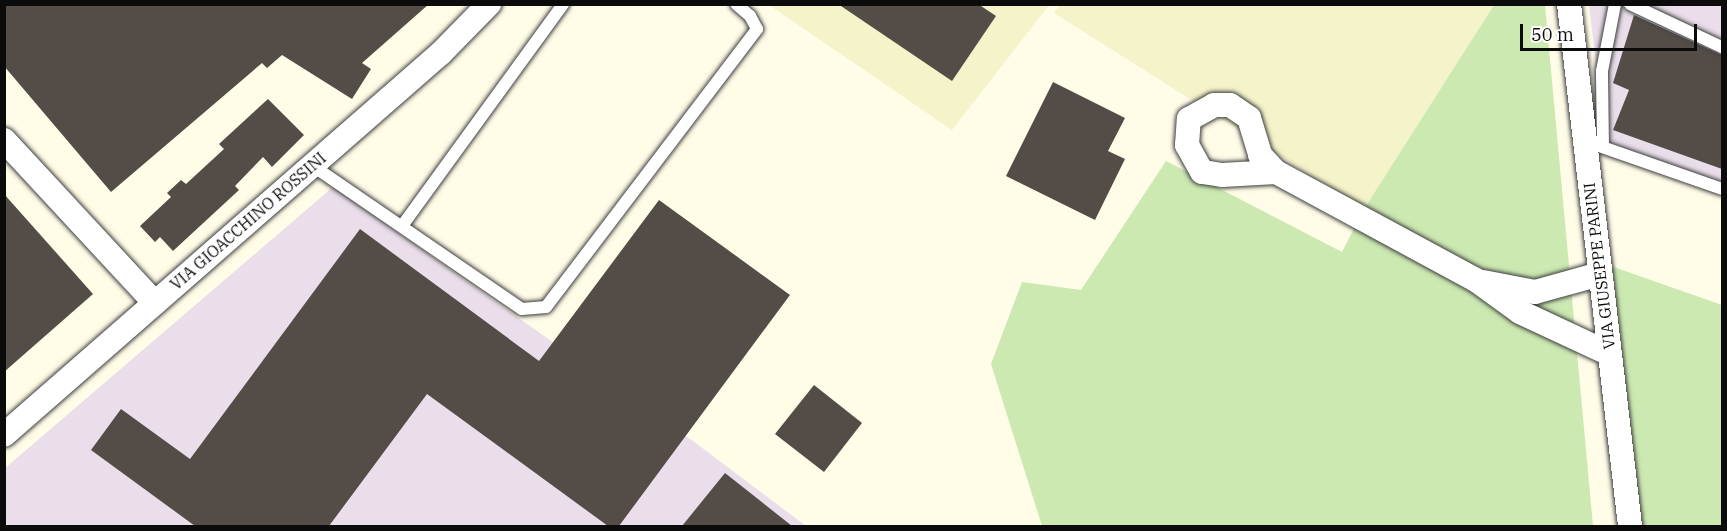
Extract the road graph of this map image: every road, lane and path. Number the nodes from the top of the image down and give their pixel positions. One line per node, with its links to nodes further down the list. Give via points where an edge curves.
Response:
1 (489, 4): 10 (street, VIA GIOACCHINO ROSSINI, via 441,53)
2 (563, 4): 13 (lane)
3 (736, 4): 13 (lane, via 750,16 757,29 546,307 522,309)
4 (1569, 4): 9 (street, VIA GIUSEPPE PARINI)
5 (1615, 4): 9 (lane)
6 (1630, 4): 7 (lane)
7 (1722, 47)
8 (4, 140): 16 (street)
9 (1594, 144): 12 (lane); 14 (street, VIA GIUSEPPE PARINI)
10 (313, 166): 13 (lane); 16 (street, VIA GIOACCHINO ROSSINI)
11 (1276, 172): 15 (street)
12 (1722, 189)
13 (402, 226)
14 (1600, 274): 15 (street, via 1535,292); 17 (street, VIA GIUSEPPE PARINI)
15 (1476, 280): 17 (street, via 1521,312)
16 (155, 303): 18 (street, VIA GIOACCHINO ROSSINI)
17 (1610, 354): 19 (street, VIA GIUSEPPE PARINI)
18 (4, 435)
19 (1630, 526)

